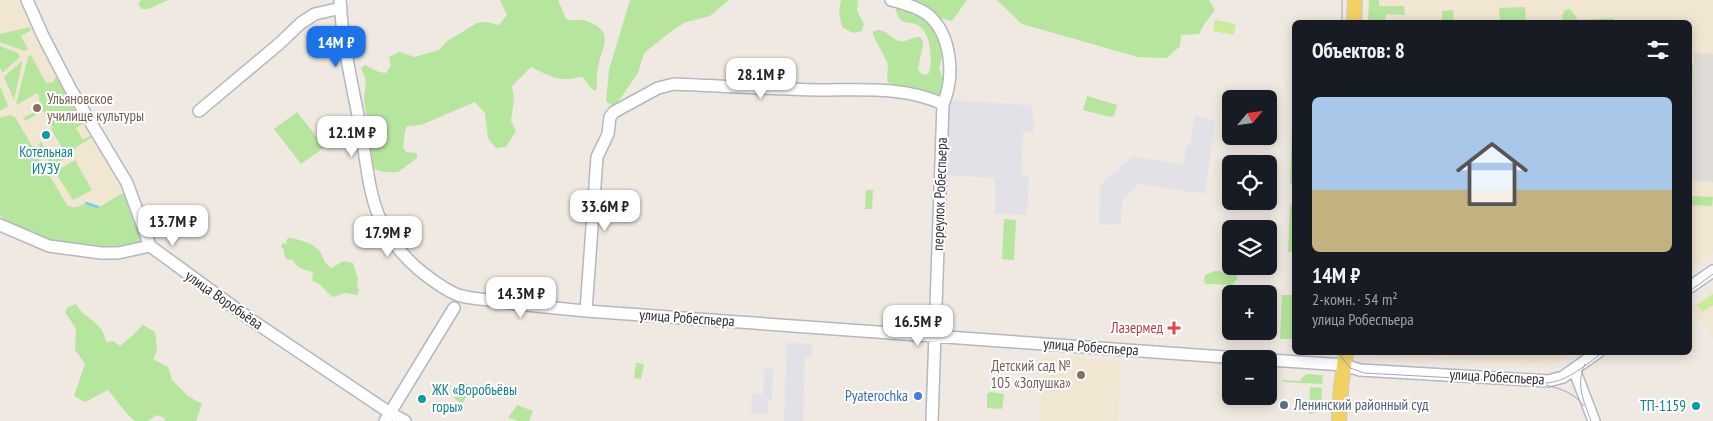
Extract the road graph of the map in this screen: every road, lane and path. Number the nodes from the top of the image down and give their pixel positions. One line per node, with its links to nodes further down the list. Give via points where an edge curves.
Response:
1 (27, 0): 9 (street, via 70,88 127,182)
2 (891, 0): 6 (street, переулок Робеспьера, via 927,14 943,35 949,53 948,92)
3 (1355, 0): 5 (main road)
4 (341, 4): 7 (street, via 301,23); 13 (street, улица Робеспьера, via 344,42 371,197 379,220 393,244 422,272 460,296 522,306)
5 (1354, 20)
6 (943, 104): 13 (street, via 930,98 888,90 674,84 658,88 614,112 610,117 608,134 596,157); 14 (street, переулок Робеспьера)
7 (199, 111)
8 (0, 225): 9 (street, via 44,244 62,248 118,253)
9 (150, 246): 20 (street, улица Воробьёва)
10 (1713, 271): 11 (street)
11 (1692, 287)
12 (454, 308): 20 (street)
13 (586, 311): 14 (street, улица Робеспьера)
14 (935, 336): 16 (street, улица Робеспьера); 22 (street, переулок Робеспьера)
15 (1594, 355): 19 (street, улица Робеспьера)
16 (1222, 357)
17 (1345, 359): 18 (street, улица Робеспьера); 19 (street, улица Робеспьера, via 1366,370 1548,380 1563,377); 23 (main road)
18 (1277, 360)
19 (1574, 369): 24 (street)
20 (387, 417): 21 (street, улица Воробьёва)
21 (405, 421)
22 (932, 421)
23 (1340, 421)
24 (1594, 421)

